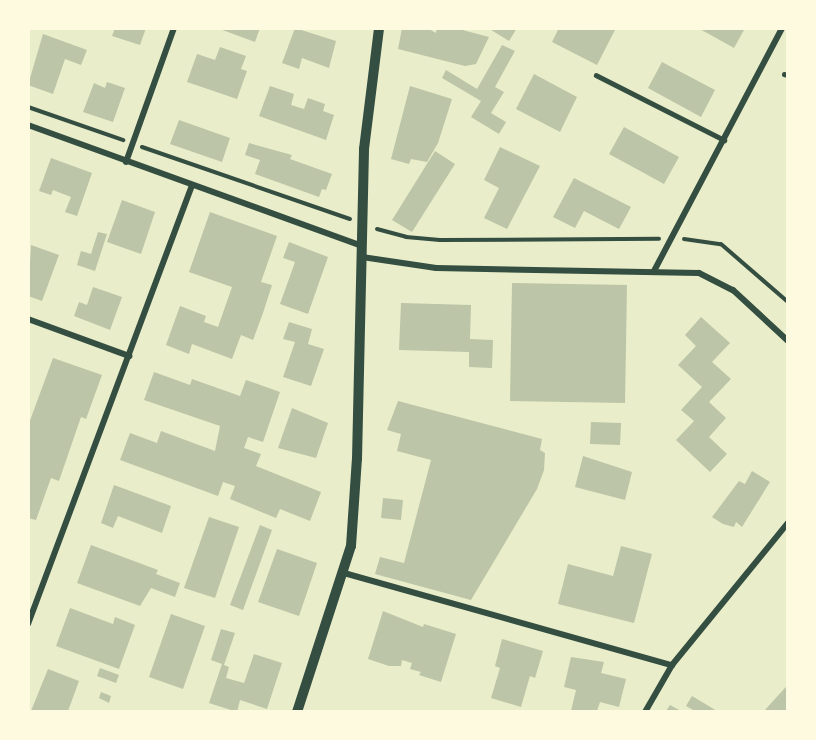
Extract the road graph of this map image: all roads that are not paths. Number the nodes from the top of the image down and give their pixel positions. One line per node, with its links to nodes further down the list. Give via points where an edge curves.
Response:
1 (174, 28): 7 (street)
2 (379, 28): 9 (street, via 364,149)
3 (783, 28): 6 (street)
4 (596, 75): 6 (lane)
5 (28, 125): 7 (street)
6 (724, 140): 10 (street)
7 (126, 162): 8 (street)
8 (192, 186): 9 (street); 13 (street)
9 (362, 252): 10 (street, via 436,268); 15 (street, via 357,459 351,546)
10 (654, 271): 12 (street, via 699,273 716,279)
11 (28, 319): 13 (street)
12 (788, 341)
13 (129, 356): 16 (street)
14 (788, 523): 17 (street)
15 (344, 573): 17 (street); 18 (street)
16 (28, 624)
17 (672, 665): 19 (street)
18 (297, 711)
19 (645, 711)

